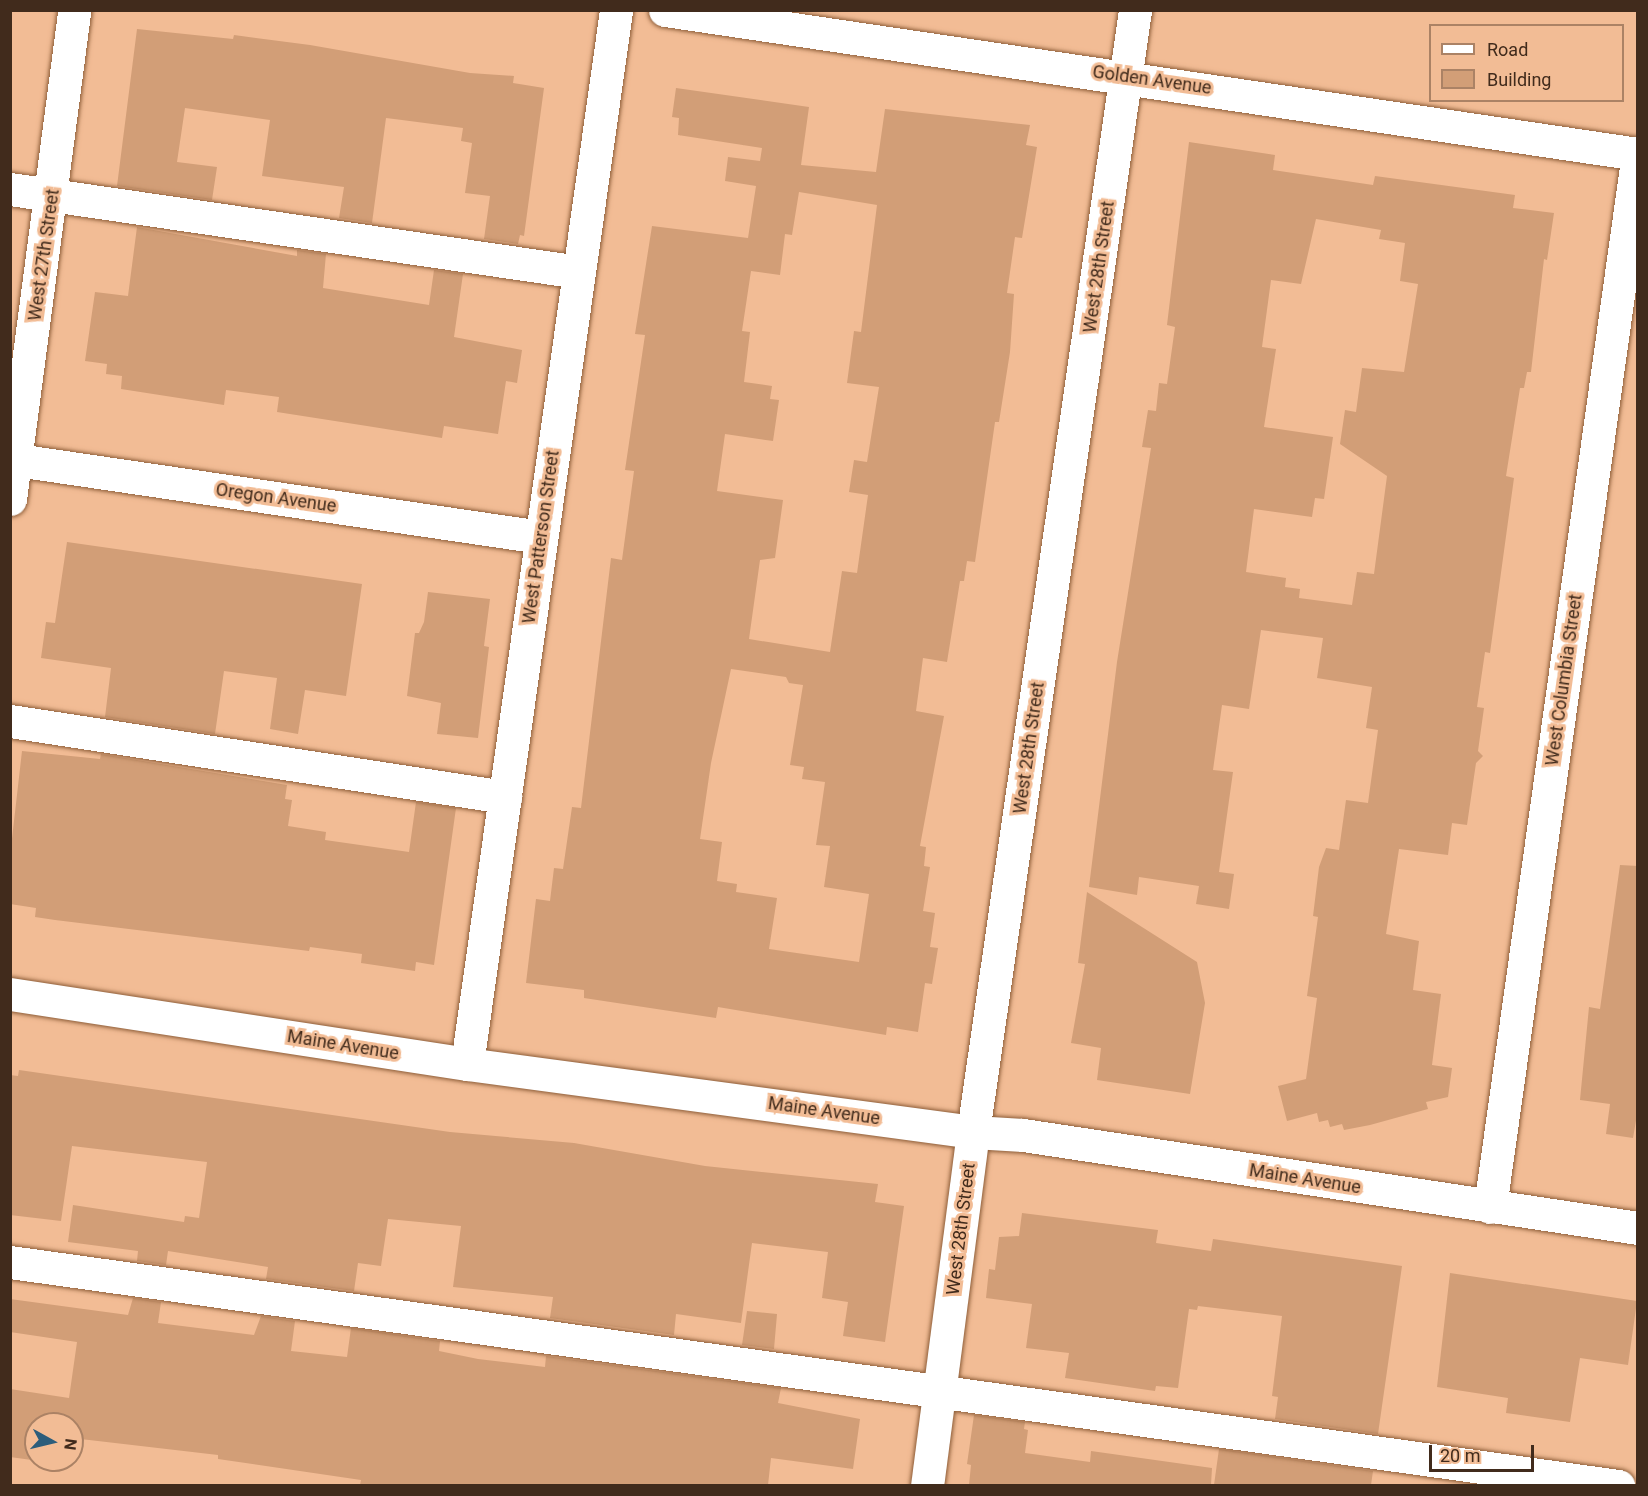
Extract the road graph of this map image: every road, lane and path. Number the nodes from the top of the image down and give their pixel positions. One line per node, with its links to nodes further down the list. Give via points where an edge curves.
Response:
1 (75, 10): 8 (street, West 27th Street)
2 (616, 10): 9 (street, West Patterson Street)
3 (665, 10): 5 (street, Golden Avenue)
4 (1136, 10): 5 (street, West 28th Street)
5 (1127, 76): 6 (street, Golden Avenue); 17 (street, West 28th Street)
6 (1638, 154): 18 (street, West Columbia Street)
7 (10, 189): 8 (street)
8 (53, 195): 9 (street); 10 (street, West 27th Street)
9 (579, 272): 12 (street, West Patterson Street)
10 (13, 459): 11 (street, West 27th Street); 12 (street, Oregon Avenue)
11 (10, 499)
12 (541, 537): 14 (street, West Patterson Street)
13 (10, 721): 14 (street)
14 (505, 797): 16 (street, West Patterson Street)
15 (10, 994): 16 (street, Maine Avenue)
16 (466, 1064): 17 (street, Maine Avenue)
17 (973, 1132): 18 (street, Maine Avenue, via 1023,1135); 21 (street, West 28th Street)
18 (1490, 1207): 19 (street, Maine Avenue)
19 (1638, 1228)
20 (10, 1262): 21 (street)
21 (940, 1389): 22 (street, West 28th Street); 23 (street)
22 (927, 1485)
23 (1618, 1485)

